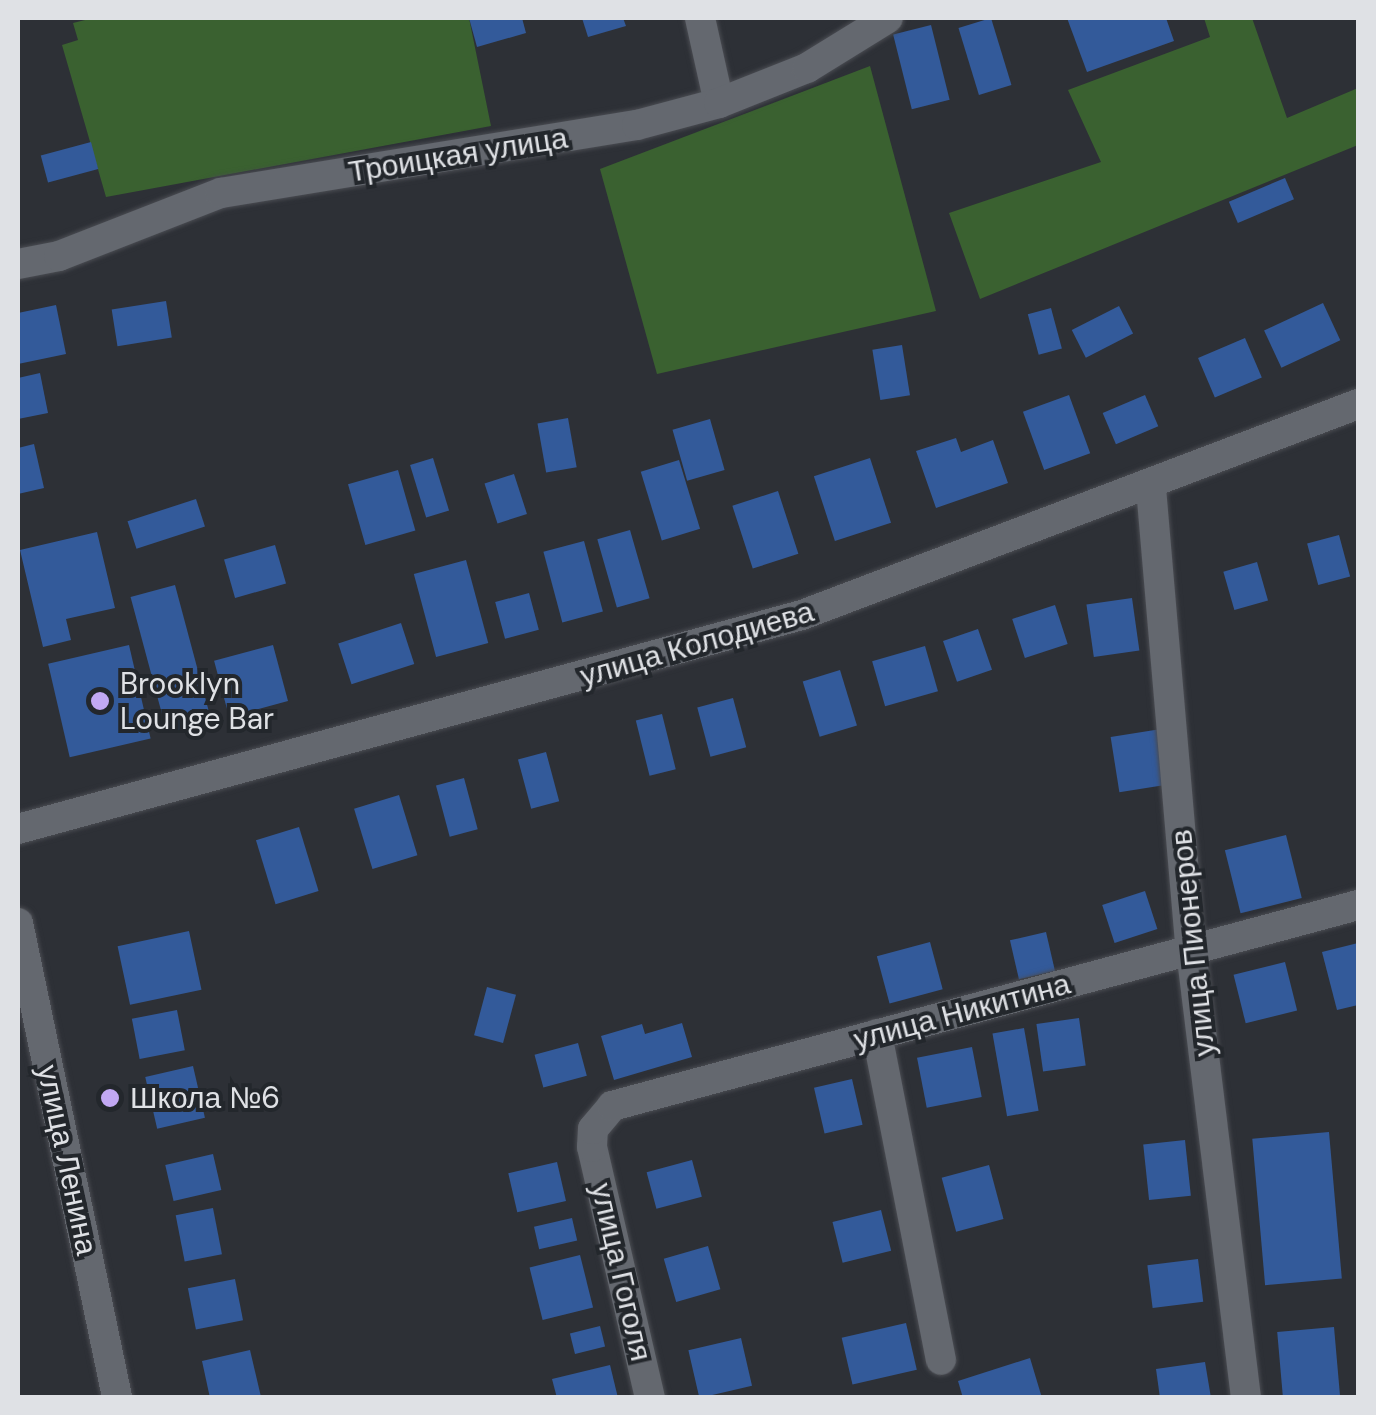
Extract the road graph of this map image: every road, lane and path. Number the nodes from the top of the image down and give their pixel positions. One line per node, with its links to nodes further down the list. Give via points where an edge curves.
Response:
1 (700, 18): 3 (street)
2 (888, 18): 3 (street, Троицкая улица, via 806,68)
3 (719, 103): 4 (street, Троицкая улица, via 637,126 220,193 59,256)
4 (18, 264)
5 (1358, 404): 6 (street, улица Колодиева)
6 (1151, 488): 7 (street, улица Колодиева, via 695,648); 10 (street, улица Пионеров)
7 (18, 830)
8 (1358, 905): 10 (street, улица Никитина)
9 (18, 922): 14 (street, улица Ленина)
10 (1191, 950): 11 (street, улица Никитина); 16 (street, улица Пионеров)
11 (876, 1034): 12 (street, улица Никитина, via 612,1106 593,1129); 13 (street)
12 (592, 1147): 15 (street, улица Гоголя)
13 (941, 1360)
14 (117, 1398)
15 (650, 1398)
16 (1246, 1398)

